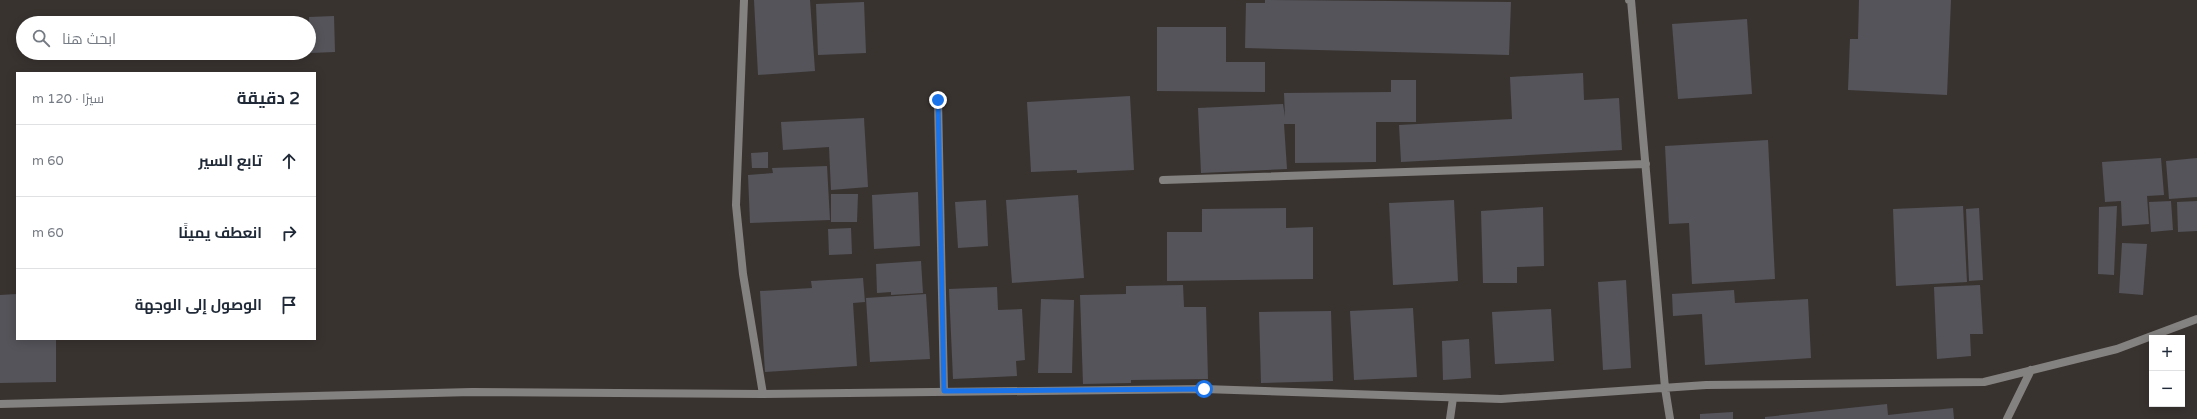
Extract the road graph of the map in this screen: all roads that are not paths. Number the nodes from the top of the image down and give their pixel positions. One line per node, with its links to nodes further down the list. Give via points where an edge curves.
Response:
1 (744, 0): 10 (street, via 736,205 743,274)
2 (1631, 0): 4 (street)
3 (938, 100): 9 (street)
4 (1646, 164): 5 (street); 8 (street)
5 (1163, 180)
6 (2197, 319): 7 (street, via 2117,349)
7 (2031, 370): 8 (street, via 1984,382 1706,385); 15 (street)
8 (1665, 388): 11 (street, via 1501,399); 14 (street)
9 (944, 391): 10 (street); 11 (street, via 1204,389)
10 (763, 394): 12 (street, via 472,392)
11 (1453, 398): 13 (street)
12 (0, 404)
13 (1450, 419)
14 (1670, 419)
15 (2007, 419)

